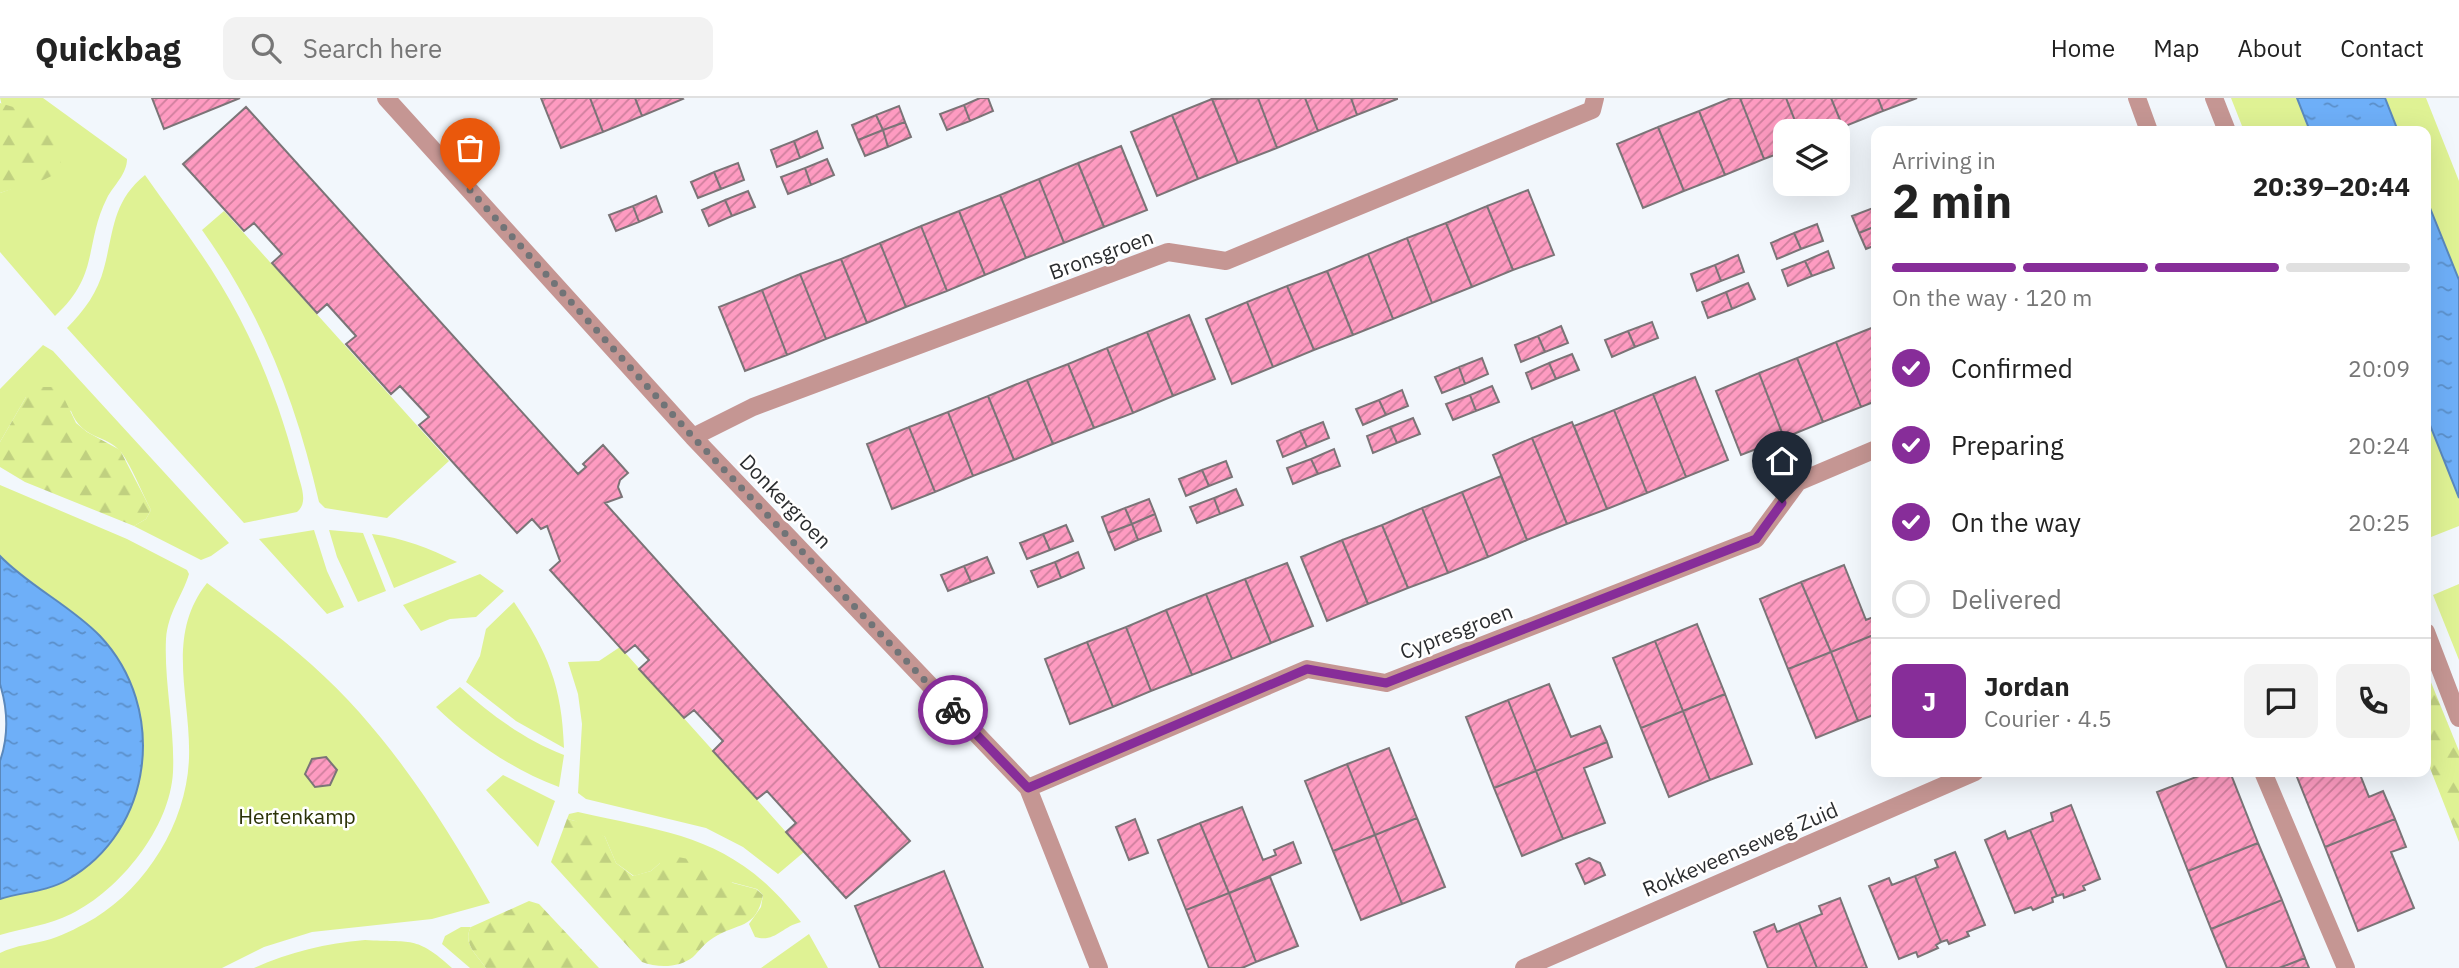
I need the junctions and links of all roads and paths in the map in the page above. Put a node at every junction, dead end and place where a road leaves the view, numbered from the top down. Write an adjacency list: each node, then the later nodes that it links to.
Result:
1 (386, 98): 7 (street, Donkergroen)
2 (1595, 98): 7 (street, Bronsgroen)
3 (2137, 98): 5 (street)
4 (2214, 98): 6 (street)
5 (2146, 126)
6 (2225, 126)
7 (693, 437): 13 (street, Donkergroen)
8 (1871, 451): 13 (street, Cypresgroen)
9 (2431, 645): 10 (street)
10 (2459, 718)
11 (1963, 777): 15 (street, Rokkeveenseweg Zuid)
12 (2265, 777): 16 (street)
13 (1028, 788): 14 (street, Donkergroen)
14 (1099, 968)
15 (1524, 968)
16 (2346, 968)

